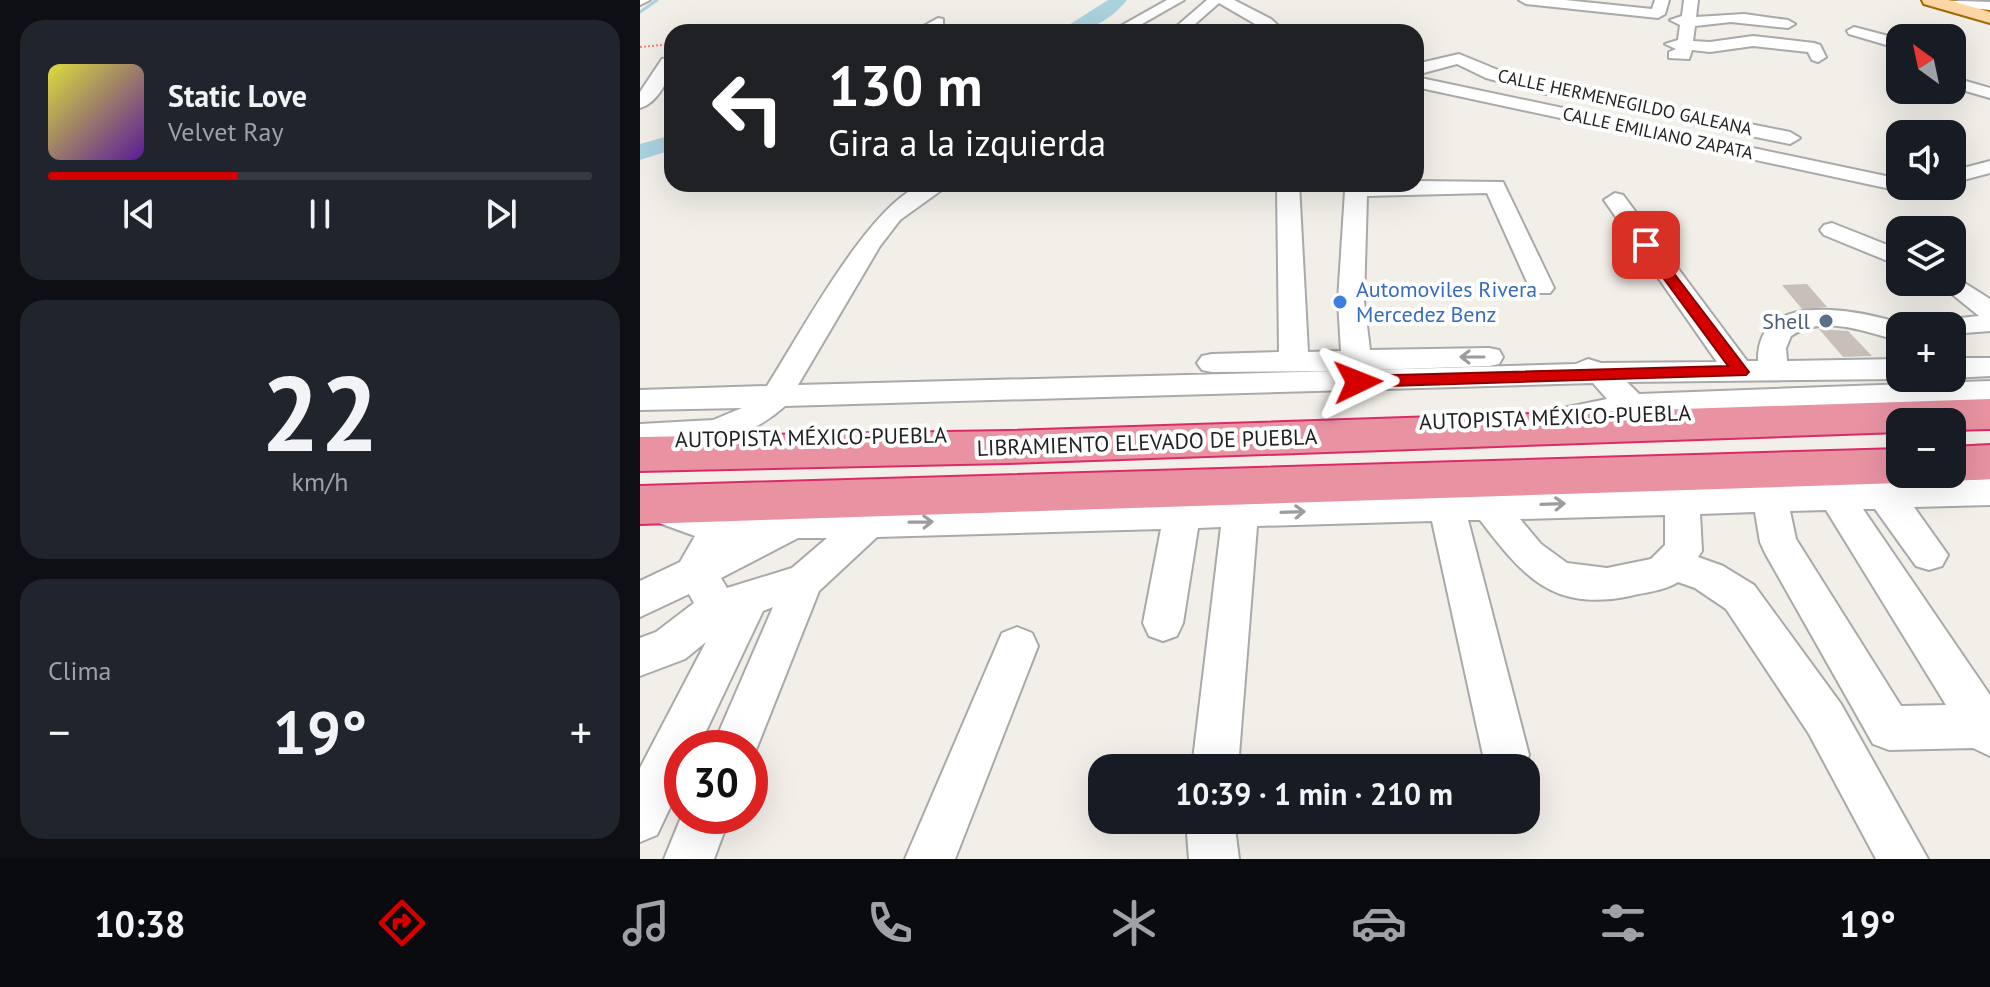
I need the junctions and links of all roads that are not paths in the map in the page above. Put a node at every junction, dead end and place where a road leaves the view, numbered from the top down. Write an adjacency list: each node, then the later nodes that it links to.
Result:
1 (1177, 0): 14 (street)
2 (1215, 0): 15 (street)
3 (1223, 0): 16 (street)
4 (1526, 0): 9 (street)
5 (1681, 0): 11 (street)
6 (1691, 0): 11 (street)
7 (1933, 1): 8 (street); 10 (main road)
8 (1990, 6)
9 (1659, 13)
10 (1990, 18)
11 (1690, 21): 17 (street); 19 (street)
12 (938, 22): 13 (street)
13 (934, 24)
14 (1132, 24)
15 (1186, 24)
16 (1259, 24)
17 (1795, 25)
18 (1900, 47): 18 (street)
19 (1818, 57)
20 (1424, 67): 24 (street, CALLE HERMENEGILDO GALEANA)
21 (660, 84): 26 (street); 28 (street)
22 (1424, 84): 32 (street, CALLE EMILIANO ZAPATA)
23 (1966, 86): 25 (street)
24 (1559, 91)
25 (1990, 93)
26 (640, 103)
27 (1682, 116): 29 (street, CALLE HERMENEGILDO GALEANA)
28 (640, 122)
29 (1790, 138)
30 (1990, 167): 31 (street)
31 (1966, 173)
32 (1886, 181)
33 (1424, 187): 40 (street)
34 (927, 192): 54 (street)
35 (1288, 192): 46 (street)
36 (1356, 192): 49 (street)
37 (1615, 200): 50 (street)
38 (1832, 230): 39 (street)
39 (1886, 253)
40 (1541, 288)
41 (1966, 294): 42 (street)
42 (1990, 311)
43 (1990, 323): 44 (street)
44 (1966, 325)
45 (1886, 328): 51 (street)
46 (1294, 360): 47 (street); 49 (street)
47 (1212, 363)
48 (1886, 369): 51 (street)
49 (1357, 370): 52 (street); 54 (street)
50 (1740, 372): 51 (street); 52 (street)
51 (1773, 372)
52 (1602, 375): 57 (street)
53 (1990, 391): 57 (street)
54 (776, 397): 55 (street); 62 (street)
55 (640, 400)
56 (1990, 402): 59 (highway, AUTOPISTA MÉXICO-PUEBLA)
57 (1631, 405): 59 (street)
58 (1990, 414): 64 (highway, LIBRAMIENTO ELEVADO DE PUEBLA)
59 (1569, 417): 62 (highway, AUTOPISTA MÉXICO-PUEBLA)
60 (1990, 437): 61 (highway)
61 (1966, 438)
62 (640, 439)
63 (1886, 441): 72 (highway, LIBRAMIENTO ELEVADO DE PUEBLA)
64 (640, 454)
65 (1990, 462): 66 (highway)
66 (1966, 463)
67 (1886, 480): 72 (highway)
68 (1886, 482): 73 (street)
69 (1896, 488): 83 (street)
70 (1957, 488): 71 (street)
71 (1990, 492)
72 (644, 495): 81 (street)
73 (1836, 497): 74 (street); 93 (street)
74 (1770, 498): 75 (street); 93 (street)
75 (1680, 500): 76 (street, one-way to 75); 84 (street)
76 (1489, 506): 77 (street); 84 (street)
77 (1447, 507): 78 (street, one-way to 77); 95 (street)
78 (1240, 513): 79 (street); 94 (street)
79 (1182, 515): 80 (street, one-way to 79); 89 (street)
80 (868, 523): 82 (street); 86 (street)
81 (720, 524): 82 (street); 85 (street)
82 (795, 524): 85 (street)
83 (1929, 555)
84 (1671, 564): 100 (street)
85 (695, 571): 87 (street); 88 (street)
86 (804, 581): 88 (street); 92 (street)
87 (640, 600)
88 (733, 604): 91 (street); 96 (street)
89 (1163, 623)
90 (1017, 646): 99 (street)
91 (640, 657)
92 (742, 730)
93 (1987, 730)
94 (1216, 754)
95 (1506, 754)
96 (640, 818)
97 (699, 834): 98 (street)
98 (689, 859)
99 (930, 859)
100 (1903, 859)

